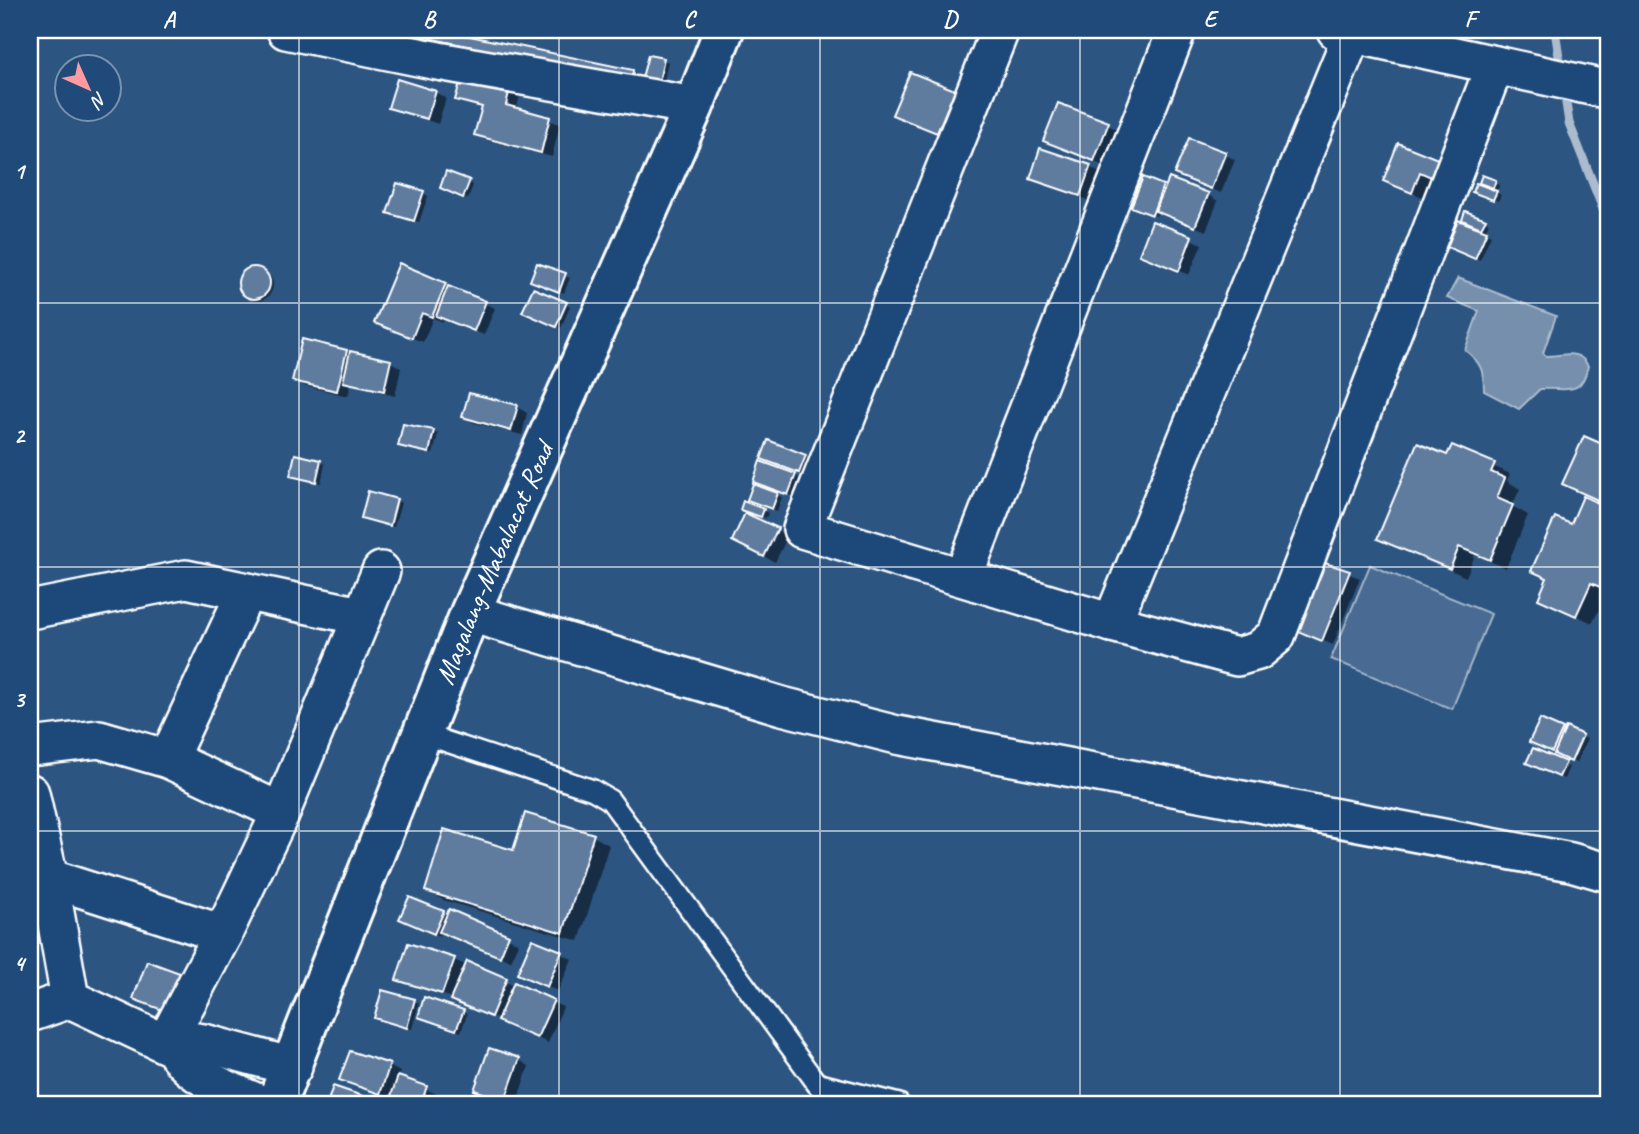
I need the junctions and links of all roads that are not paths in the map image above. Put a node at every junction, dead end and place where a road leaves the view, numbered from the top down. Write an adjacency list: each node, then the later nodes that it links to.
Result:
1 (286, 30): 8 (street)
2 (724, 30): 8 (main road, Magalang-Mabalacat Road)
3 (1000, 30): 10 (street)
4 (1177, 30): 10 (street)
5 (1347, 31): 6 (street); 15 (street)
6 (1509, 69): 7 (street); 15 (street)
7 (1601, 88)
8 (694, 106): 13 (main road, Magalang-Mabalacat Road)
9 (381, 572): 14 (street)
10 (963, 577): 15 (street)
11 (246, 592): 12 (street); 14 (street); 18 (street)
12 (30, 610)
13 (470, 613): 16 (main road, Magalang-Mabalacat Road); 21 (street)
14 (361, 616): 20 (street)
15 (1112, 623)
16 (423, 734): 28 (main road, Magalang-Mabalacat Road); 29 (lane)
17 (30, 747): 18 (street)
18 (168, 759): 20 (street)
19 (30, 793): 22 (street)
20 (281, 812): 23 (street)
21 (1609, 873)
22 (39, 880): 23 (street); 24 (street)
23 (223, 934): 26 (street)
24 (70, 999): 25 (street); 26 (street)
25 (30, 1013)
26 (169, 1046): 27 (street); 30 (street)
27 (246, 1054): 28 (street); 30 (street)
28 (293, 1068): 31 (main road, Magalang-Mabalacat Road)
29 (816, 1083): 32 (lane); 33 (lane)
30 (245, 1098)
31 (276, 1104)
32 (823, 1104)
33 (899, 1104)

